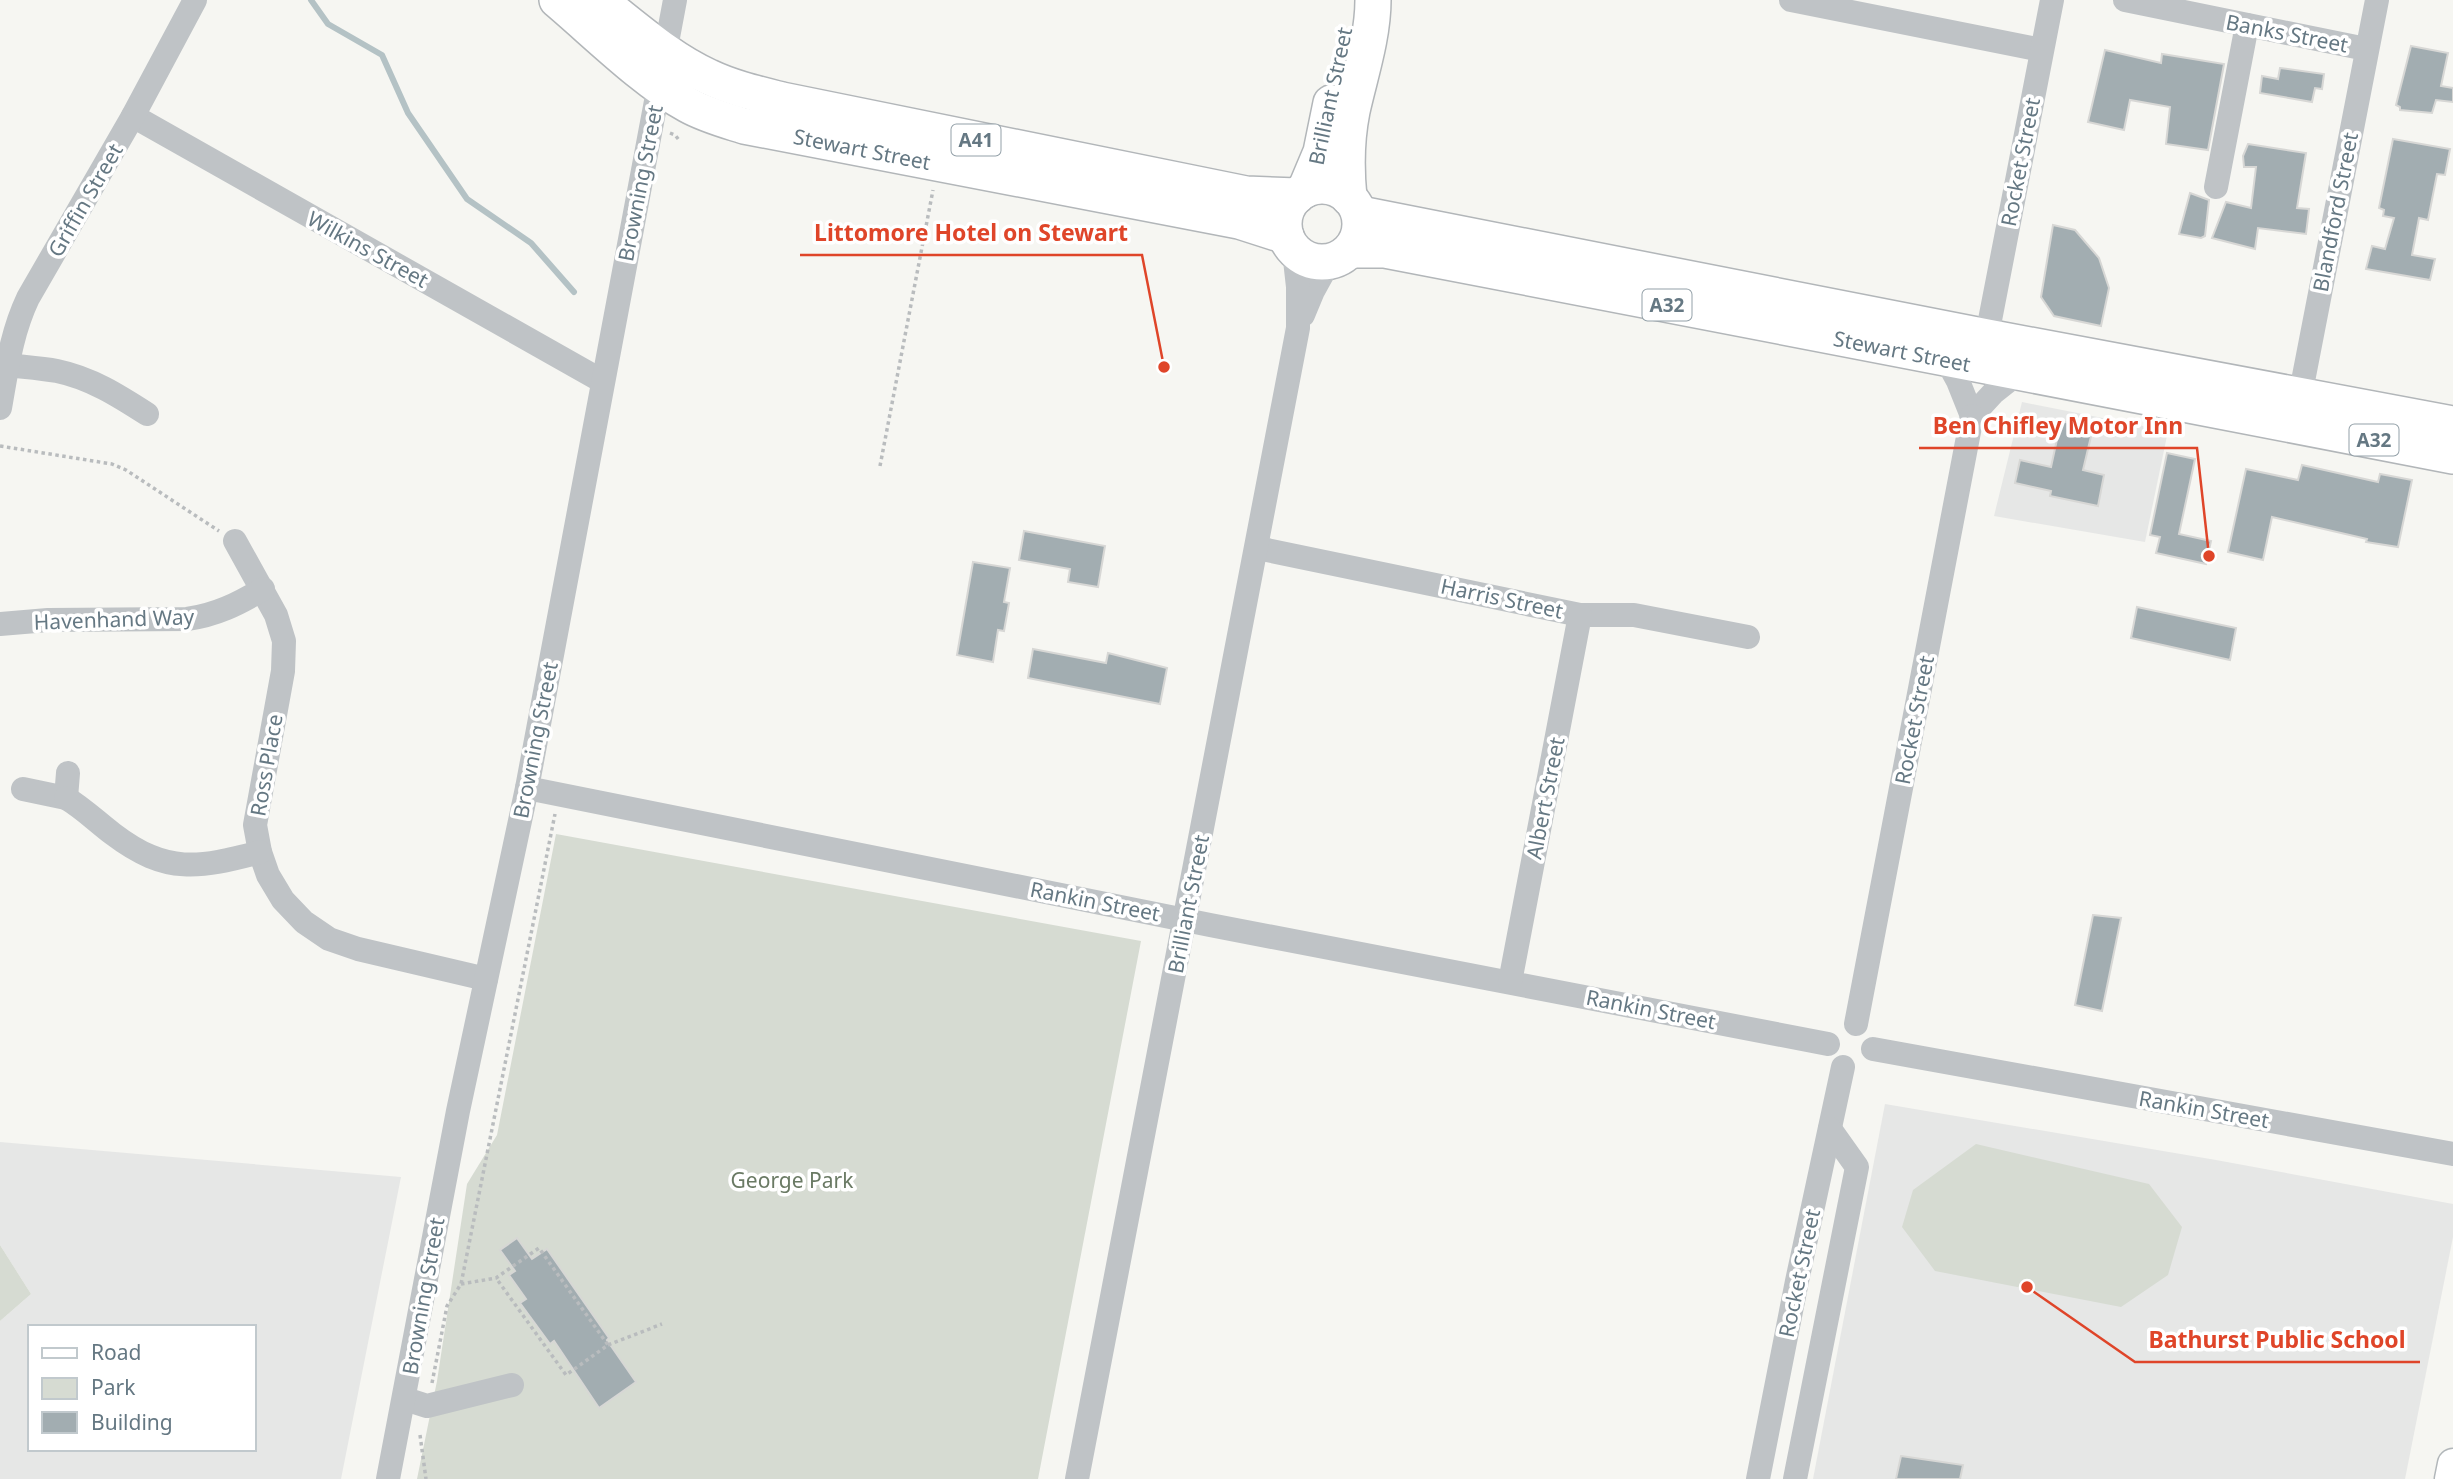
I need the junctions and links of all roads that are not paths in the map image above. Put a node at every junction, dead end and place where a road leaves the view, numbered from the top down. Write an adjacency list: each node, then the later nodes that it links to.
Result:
1 (195, 0): 16 (street, Griffin Street)
2 (557, 0): 15 (highway, Stewart Street / A41)
3 (598, 0): 14 (highway, Stewart Street / A41)
4 (675, 0): 14 (street, Browning Street)
5 (1352, 0): 18 (highway, Brilliant Street)
6 (1373, 0): 19 (highway, Brilliant Street)
7 (1791, 0): 13 (street)
8 (2052, 0): 13 (street, Rocket Street)
9 (2125, 0): 11 (street, Banks Street)
10 (2377, 0): 12 (street, Blandford Street)
11 (2247, 25): 12 (street, Banks Street); 17 (street)
12 (2366, 49): 29 (street, Blandford Street)
13 (2041, 50): 23 (street, Rocket Street)
14 (665, 51): 15 (street, Browning Street); 18 (highway, Stewart Street / A41)
15 (659, 86): 20 (highway, Stewart Street / A41); 27 (street, Browning Street)
16 (133, 116): 25 (street, Griffin Street); 27 (street, Wilkins Street)
17 (2216, 187)
18 (1301, 193): 19 (highway, A32); 20 (highway)
19 (1354, 206): 21 (highway); 23 (highway, Stewart Street / A32)
20 (1290, 243): 21 (highway, A32); 22 (street, Brilliant Street)
21 (1340, 256): 22 (street, Brilliant Street); 24 (highway, Stewart Street / A32)
22 (1298, 328): 35 (street, Brilliant Street)
23 (1984, 351): 24 (highway, Stewart Street / A32); 26 (highway, Stewart Street / A32); 29 (highway, Stewart Street / A32)
24 (1946, 359): 31 (street)
25 (7, 365): 28 (street, Griffin Street); 30 (street)
26 (2018, 373): 29 (highway, Stewart Street / A32); 31 (street)
27 (602, 381): 41 (street, Browning Street)
28 (0, 408)
29 (2297, 410): 32 (highway, Stewart Street / A32); 33 (highway, Stewart Street / A32)
30 (147, 414)
31 (1972, 416): 48 (street, Rocket Street)
32 (2453, 424)
33 (2453, 456)
34 (234, 541): 36 (street, Ross Place)
35 (1257, 548): 37 (street, Harris Street); 45 (street, Brilliant Street)
36 (264, 589): 38 (street, Havenhand Way); 44 (street, Ross Place)
37 (1580, 615): 39 (street, Harris Street); 47 (street, Albert Street)
38 (0, 624)
39 (1748, 638)
40 (68, 773): 43 (street)
41 (527, 788): 45 (street, Rankin Street); 46 (street, Browning Street)
42 (23, 789): 43 (street)
43 (66, 798): 44 (street)
44 (260, 852): 46 (street, Ross Place)
45 (1185, 919): 47 (street, Rankin Street); 60 (street, Brilliant Street)
46 (486, 979): 57 (street, Browning Street)
47 (1510, 982): 49 (street, Rankin Street)
48 (1856, 1024): 49 (street); 50 (street)
49 (1828, 1044): 51 (street)
50 (1873, 1049): 51 (street); 53 (street, Rankin Street)
51 (1843, 1067): 52 (street, Rocket Street)
52 (1830, 1129): 54 (street, Rocket Street); 55 (street)
53 (2453, 1154)
54 (1797, 1281): 55 (street); 61 (street, Rocket Street)
55 (1835, 1287): 62 (street)
56 (512, 1385): 57 (street)
57 (416, 1403): 59 (street, Browning Street)
58 (2453, 1464): 63 (main road)
59 (388, 1479)
60 (1077, 1479)
61 (1758, 1479)
62 (1795, 1479)
63 (2450, 1479)

